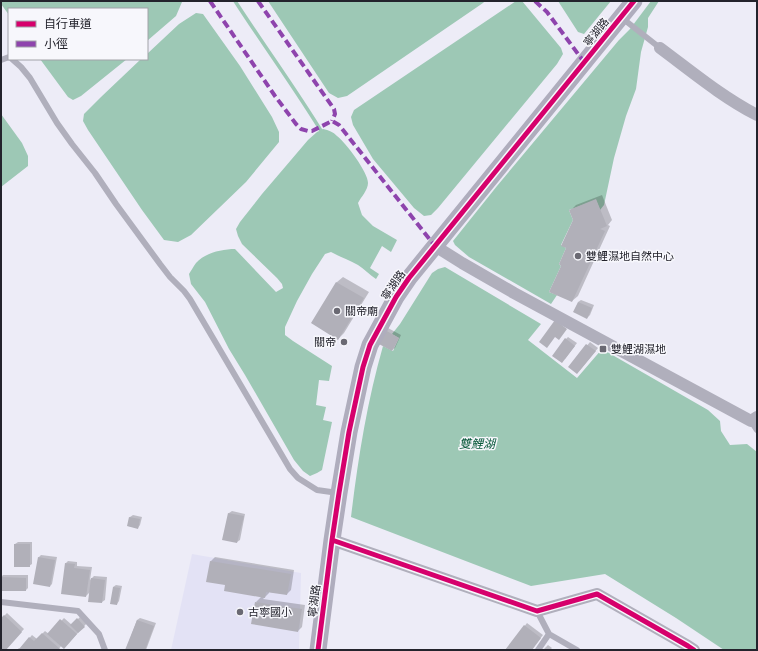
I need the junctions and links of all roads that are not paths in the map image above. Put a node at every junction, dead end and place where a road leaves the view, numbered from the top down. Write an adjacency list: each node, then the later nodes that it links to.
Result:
1 (634, 1): 2 (main road, 寧湖路)
2 (625, 21): 3 (lane); 6 (main road, 寧湖路)
3 (660, 48): 5 (street)
4 (13, 60): 8 (lane)
5 (757, 114)
6 (435, 246): 7 (street); 8 (main road, 寧湖路)
7 (755, 423)
8 (339, 493): 9 (main road, 寧湖路)
9 (332, 540): 11 (street); 15 (main road, 寧湖路)
10 (1, 602): 14 (lane)
11 (537, 611): 12 (lane); 13 (street)
12 (549, 634): 16 (lane); 17 (lane)
13 (690, 649)
14 (105, 650)
15 (318, 650)
16 (538, 650)
17 (577, 650)

